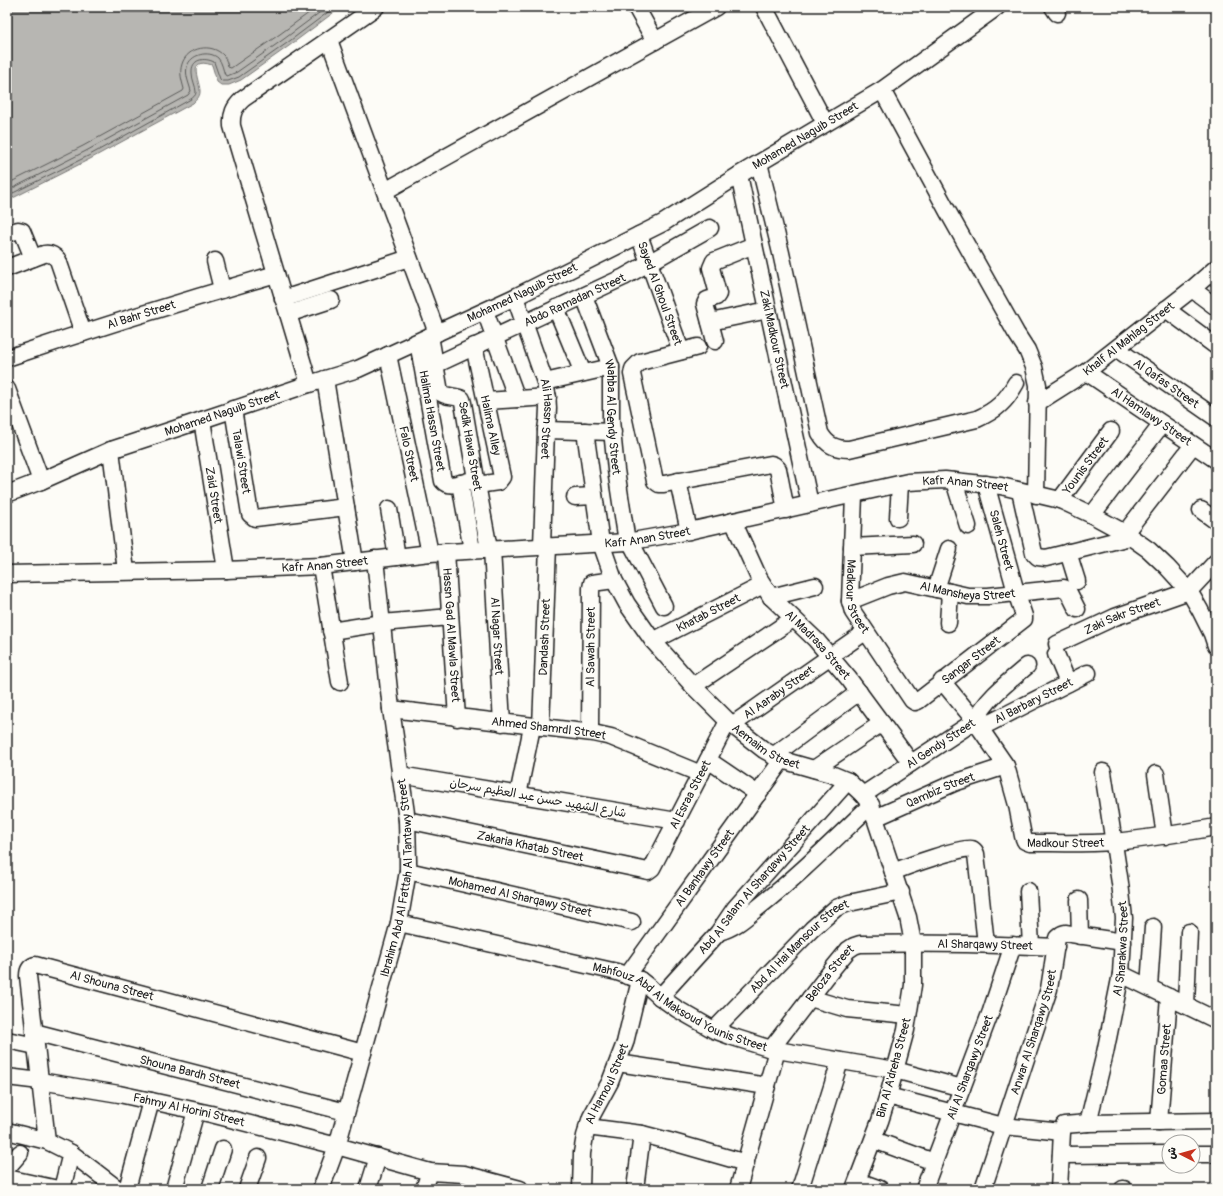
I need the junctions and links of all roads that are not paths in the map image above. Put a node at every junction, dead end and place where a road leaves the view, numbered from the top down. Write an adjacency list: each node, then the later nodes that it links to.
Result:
1 (376, 7): 6 (street)
2 (636, 7): 7 (street)
3 (716, 7): 7 (street)
4 (764, 7): 9 (street)
5 (997, 7): 8 (street, Mohamed Naguib Street)
6 (330, 40): 12 (street); 23 (street)
7 (655, 41): 12 (street)
8 (882, 90): 9 (street, Mohamed Naguib Street); 59 (street)
9 (825, 124): 10 (street, Mohamed Naguib Street)
10 (759, 163): 11 (street, Mohamed Naguib Street); 53 (street)
11 (738, 175): 15 (street, Mohamed Naguib Street); 16 (street, Zaki Madkour Street)
12 (385, 191): 18 (street)
13 (710, 228): 20 (street, Abdo Ramadan Street)
14 (7, 234): 17 (street)
15 (639, 235): 20 (street, Sayed Al Ghoul Street); 27 (street, Mohamed Naguib Street)
16 (754, 245): 33 (street, Zaki Madkour Street); 35 (street)
17 (33, 258): 21 (street); 37 (street)
18 (409, 258): 29 (street); 38 (street)
19 (215, 262): 24 (street)
20 (649, 262): 26 (street, Abdo Ramadan Street); 45 (street, Sayed Al Ghoul Street)
21 (7, 268)
22 (1216, 268): 25 (street, Khalf Al Mahlag Street)
23 (276, 274): 24 (street, Al Bahr Street); 29 (street)
24 (222, 289): 37 (street, Al Bahr Street)
25 (1192, 289): 30 (street); 32 (street, Khalf Al Mahlag Street)
26 (584, 296): 31 (street, Abdo Ramadan Street); 49 (street, Wahba Al Gendy Street)
27 (515, 297): 34 (street, Mohamed Naguib Street); 36 (street, Ali Hassn Street)
28 (331, 300): 29 (street)
29 (285, 306): 54 (street)
30 (1216, 307)
31 (556, 308): 36 (street, Abdo Ramadan Street); 51 (street)
32 (1166, 309): 42 (street); 44 (street, Khalf Al Mahlag Street)
33 (768, 310): 35 (street); 85 (street, Zaki Madkour Street)
34 (485, 311): 38 (street, Mohamed Naguib Street); 39 (street)
35 (710, 322): 40 (street)
36 (524, 323): 39 (street, Abdo Ramadan Street); 56 (street, Ali Hassn Street)
37 (83, 333): 47 (street, Al Bahr Street)
38 (428, 337): 46 (street, Mohamed Naguib Street); 48 (street, Sedik Hawa Street); 75 (street, Halima Hassn Street)
39 (494, 337): 41 (street, Abdo Ramadan Street); 57 (street)
40 (715, 341)
41 (474, 346): 48 (street, Abdo Ramadan Street); 58 (street, Halima Alley)
42 (1216, 346)
43 (698, 347): 45 (street)
44 (1116, 349): 50 (street, Khalf Al Mahlag Street); 61 (street, Al Qafas Street)
45 (682, 351): 72 (street)
46 (388, 355): 52 (street, Mohamed Naguib Street); 107 (street, Falo Street)
47 (7, 358)
48 (435, 365): 74 (street, Sedik Hawa Street)
49 (611, 367): 51 (street); 67 (street, Wahba Al Gendy Street)
50 (1086, 372): 59 (street, Khalf Al Mahlag Street); 63 (street, Al Hamlawy Street)
51 (583, 373): 56 (street)
52 (326, 379): 54 (street, Mohamed Naguib Street); 86 (street)
53 (1016, 383)
54 (309, 384): 60 (street, Mohamed Naguib Street)
55 (7, 389): 71 (street)
56 (547, 390): 57 (street); 64 (street, Ali Hassn Street)
57 (517, 399): 58 (street)
58 (486, 401): 74 (street, Halima Alley)
59 (1037, 403): 81 (street)
60 (233, 409): 62 (street, Mohamed Naguib Street); 86 (street, Talawi Street)
61 (1216, 418)
62 (202, 420): 69 (street, Mohamed Naguib Street); 113 (street, Zaid Street)
63 (1162, 424): 68 (street, Al Hamlawy Street); 90 (street)
64 (546, 430): 65 (street); 100 (street, Ali Hassn Street)
65 (585, 431): 67 (street); 82 (street, Aemaim Street)
66 (1111, 431): 84 (street, Younis Street)
67 (612, 432): 97 (street, Wahba Al Gendy Street)
68 (1193, 445): 70 (street, Al Hamlawy Street); 96 (street)
69 (111, 450): 71 (street, Mohamed Naguib Street); 114 (street)
70 (1216, 460)
71 (41, 481): 79 (street, Mohamed Naguib Street)
72 (678, 481): 88 (street); 95 (street)
73 (954, 481): 76 (street, Kafr Anan Street); 77 (street, Kafr Anan Street); 94 (street)
74 (476, 482): 75 (street, Halima Hassn Street); 102 (street, Sedik Hawa Street)
75 (460, 483): 104 (street, Halima Hassn Street)
76 (900, 484): 80 (street, Kafr Anan Street); 91 (street)
77 (986, 484): 78 (street, Kafr Anan Street); 122 (street, Saleh Street)
78 (1020, 491): 81 (street, Kafr Anan Street); 106 (street)
79 (7, 494)
80 (854, 495): 85 (street, Kafr Anan Street); 101 (street, Madkour Street)
81 (1036, 495): 84 (street, Kafr Anan Street)
82 (594, 496): 83 (street); 98 (street, Aemaim Street)
83 (575, 497)
84 (1060, 500): 90 (street, Kafr Anan Street)
85 (810, 504): 88 (street, Kafr Anan Street)
86 (346, 507): 110 (street)
87 (389, 509): 108 (street)
88 (786, 510): 93 (street, Kafr Anan Street)
89 (1201, 510): 92 (street)
90 (1092, 515): 96 (street, Kafr Anan Street)
91 (898, 518)
92 (1216, 521)
93 (733, 522): 95 (street, Kafr Anan Street); 119 (street, Al Madrasa Street)
94 (968, 526)
95 (689, 531): 97 (street, Kafr Anan Street)
96 (1127, 535): 106 (street); 121 (street, Kafr Anan Street)
97 (628, 542): 98 (street, Kafr Anan Street); 124 (street, Wahba Al Gendy Street)
98 (601, 543): 100 (street, Kafr Anan Street); 116 (street, Aemaim Street)
99 (913, 544): 101 (street)
100 (545, 546): 102 (street, Kafr Anan Street); 150 (street, Dandash Street)
101 (852, 547): 123 (street, Madkour Street)
102 (490, 549): 104 (street, Kafr Anan Street); 146 (street, Al Nagar Street)
103 (949, 549): 120 (street)
104 (472, 550): 105 (street, Kafr Anan Street)
105 (446, 552): 107 (street, Kafr Anan Street); 126 (street, Hassn Gad Al Mawla Street)
106 (1068, 552): 117 (street)
107 (430, 553): 108 (street, Kafr Anan Street)
108 (397, 557): 109 (street, Kafr Anan Street)
109 (375, 559): 110 (street, Kafr Anan Street); 129 (street, Ibrahim Abd Al Fattah Al Tantawy Street)
110 (354, 562): 112 (street, Kafr Anan Street)
111 (1216, 562): 121 (street)
112 (321, 566): 113 (street, Kafr Anan Street); 131 (street)
113 (226, 570): 114 (street, Kafr Anan Street)
114 (126, 571): 115 (street, Kafr Anan Street)
115 (7, 574)
116 (614, 580): 133 (street, Aemaim Street); 151 (street, Al Sawah Street)
117 (1077, 581)
118 (815, 586): 119 (street, Khatab Street)
119 (767, 591): 127 (street, Al Madrasa Street); 133 (street, Khatab Street)
120 (943, 591): 122 (street, Al Mansheya Street); 123 (street, Al Mansheya Street); 130 (street)
121 (1188, 591): 134 (street, Kafr Anan Street); 140 (street, Zaki Sakr Street)
122 (1016, 592): 125 (street, Al Mansheya Street); 128 (street, Saleh Street)
123 (850, 600): 132 (street, Madkour Street)
124 (664, 606)
125 (1076, 609)
126 (450, 616): 129 (street); 145 (street, Hassn Gad Al Mawla Street)
127 (793, 619): 135 (street, Al Madrasa Street); 141 (street)
128 (1024, 619): 138 (street, Sangar Street)
129 (382, 623): 131 (street); 144 (street, Ibrahim Abd Al Fattah Al Tantawy Street)
130 (948, 623)
131 (331, 631): 139 (street)
132 (865, 632): 135 (street, Al Aaraby Street); 143 (street, Madkour Street)
133 (653, 641): 141 (street, Aemaim Street)
134 (1215, 643)
135 (830, 657): 142 (street, Al Madrasa Street); 147 (street, Al Aaraby Street)
136 (1027, 666): 149 (street, Al Gendy Street)
137 (1088, 673): 140 (street, Al Barbary Street)
138 (942, 681): 143 (street, Sangar Street); 149 (street, Madkour Street)
139 (340, 682)
140 (1068, 683): 149 (street, Al Barbary Street)
141 (693, 686): 147 (street, Aemaim Street)
142 (859, 692): 148 (street, Al Madrasa Street); 152 (street, Al Banhawy Street)
143 (918, 701)
144 (391, 709): 145 (street, Ahmed Shamrdl Street); 159 (street, Ibrahim Abd Al Fattah Al Tantawy Street)
145 (457, 718): 146 (street, Ahmed Shamrdl Street)
146 (502, 723): 150 (street, Ahmed Shamrdl Street)
147 (730, 723): 152 (street, Aemaim Street); 155 (street, Al Esraa Street)
148 (882, 723): 153 (street, Al Madrasa Street); 156 (street)
149 (977, 725): 153 (street, Al Gendy Street); 154 (street, Madkour Street)
150 (537, 727): 151 (street, Ahmed Shamrdl Street); 162 (street, Dandash Street)
151 (590, 732): 155 (street, Ahmed Shamrdl Street)
152 (777, 758): 156 (street, Aemaim Street); 161 (street, Al Banhawy Street)
153 (911, 763): 163 (street, Al Gendy Street)
154 (1006, 766): 163 (street, Qambiz Street); 168 (street, Madkour Street)
155 (705, 767): 161 (street, Ahmed Shamrdl Street); 165 (street, Al Esraa Street)
156 (814, 769): 160 (street, Aemaim Street)
157 (1103, 772): 168 (street, Al Sharakwa Street)
158 (1156, 774): 167 (street)
159 (400, 775): 162 (street, شارع الشهيد حسن عبد العظيم سرحان); 164 (street, Ibrahim Abd Al Fattah Al Tantawy Street)
160 (848, 781): 163 (street, Aemaim Street); 179 (street, Abd Al Salam Al Sharqawy Street)
161 (758, 794): 188 (street, Al Banhawy Street)
162 (518, 795): 165 (street, شارع الشهيد حسن عبد العظيم سرحان)
163 (870, 806): 171 (street, Aemaim Street); 179 (street)
164 (407, 820): 169 (street, Zakaria Khatab Street); 170 (street, Ibrahim Abd Al Fattah Al Tantawy Street)
165 (677, 821): 169 (street, Al Esraa Street)
166 (1216, 827): 167 (street, Madkour Street)
167 (1165, 836): 168 (street, Madkour Street)
168 (1114, 842): 181 (street, Al Sharakwa Street)
169 (652, 868)
170 (408, 871): 175 (street, Mohamed Al Sharqawy Street); 176 (street, Ibrahim Abd Al Fattah Al Tantawy Street)
171 (893, 872): 173 (street, Aemaim Street); 183 (street)
172 (1028, 891): 185 (street)
173 (901, 892): 182 (street, Aemaim Street); 196 (street, Abd Al Hai Mansour Street)
174 (1078, 900): 180 (street)
175 (632, 922)
176 (399, 923): 188 (street, Mahfouz Abd Al Maksoud Younis Street); 200 (street, Ibrahim Abd Al Fattah Al Tantawy Street)
177 (1153, 927): 189 (street)
178 (1189, 932): 193 (street)
179 (718, 933): 190 (street, Abd Al Salam Al Sharqawy Street)
180 (1080, 936): 181 (street, Anwar Al Sharqawy Street); 186 (street, Anwar Al Sharqawy Street)
181 (1123, 942): 187 (street, Al Sharakwa Street)
182 (913, 943): 183 (street, Al Sharqawy Street); 192 (street, Beloza Street); 194 (street, Bin Al A'dreha Street)
183 (986, 944): 184 (street, Al Sharqawy Street)
184 (1013, 945): 185 (street, Al Sharqawy Street); 207 (street, Ali Al Sharqawy Street)
185 (1031, 946): 186 (street, Al Sharqawy Street)
186 (1056, 947): 216 (street, Anwar Al Sharqawy Street)
187 (1121, 974): 189 (street); 215 (street, Al Sharakwa Street)
188 (634, 978): 190 (street, Mahfouz Abd Al Maksoud Younis Street); 202 (street, Al Hamoul Street)
189 (1149, 987): 191 (street)
190 (660, 997): 196 (street, Mahfouz Abd Al Maksoud Younis Street)
191 (1169, 997): 193 (street); 214 (street, Gomaa Street)
192 (810, 998): 194 (street); 199 (street, Beloza Street)
193 (1186, 1005): 195 (street)
194 (908, 1015): 203 (street, Bin Al A'dreha Street)
195 (1216, 1020)
196 (714, 1030): 199 (street, Mahfouz Abd Al Maksoud Younis Street)
197 (35, 1039): 198 (street, Shouna Bardh Street); 200 (street, Al Shouna Street); 205 (street, Al Shouna Street); 211 (street, Shouna Bardh Street)
198 (7, 1040)
199 (774, 1049): 201 (street, Mahfouz Abd Al Maksoud Younis Street); 206 (street)
200 (363, 1053): 211 (street, Ibrahim Abd Al Fattah Al Tantawy Street)
201 (840, 1061): 203 (street, Mahfouz Abd Al Maksoud Younis Street); 253 (street)
202 (618, 1063): 206 (street); 217 (street, Al Hamoul Street)
203 (895, 1070): 207 (street, Mahfouz Abd Al Maksoud Younis Street); 208 (street, Bin Al A'dreha Street)
204 (7, 1077): 205 (street, Fahmy Al Horini Street)
205 (40, 1081): 209 (street, Fahmy Al Horini Street); 222 (street, Al Shouna Street)
206 (767, 1086): 234 (street)
207 (962, 1088): 212 (street, Ali Al Sharqawy Street)
208 (888, 1096): 212 (street); 221 (street, Bin Al A'dreha Street)
209 (151, 1101): 210 (street, Fahmy Al Horini Street); 242 (street)
210 (196, 1111): 223 (street, Fahmy Al Horini Street); 243 (street)
211 (346, 1112): 223 (street, Ibrahim Abd Al Fattah Al Tantawy Street)
212 (953, 1113): 216 (street); 233 (street, Ali Al Sharqawy Street)
213 (1216, 1121): 214 (street)
214 (1159, 1122): 215 (street)
215 (1088, 1123): 218 (street)
216 (1003, 1126): 218 (street); 256 (street, Anwar Al Sharqawy Street)
217 (588, 1127): 220 (street); 250 (street, Al Hamoul Street)
218 (1063, 1128): 230 (street)
219 (7, 1131): 222 (street)
220 (642, 1134): 234 (street); 251 (street)
221 (874, 1140): 233 (street); 238 (street, Bin Al A'dreha Street)
222 (47, 1141): 225 (street)
223 (337, 1146): 231 (street); 246 (street, Ibrahim Abd Al Fattah Al Tantawy Street)
224 (223, 1149): 244 (street)
225 (70, 1152): 240 (street); 241 (street)
226 (20, 1153): 235 (street)
227 (1161, 1154): 230 (street)
228 (1201, 1154): 229 (street)
229 (1216, 1154)
230 (1061, 1155): 257 (street)
231 (378, 1157): 236 (street); 247 (street)
232 (258, 1158): 245 (street)
233 (934, 1162): 255 (street, Ali Al Sharqawy Street)
234 (746, 1163): 252 (street)
235 (7, 1168)
236 (430, 1172): 248 (street); 249 (street)
237 (7, 1178): 239 (street)
238 (856, 1185): 254 (street)
239 (58, 1189)
240 (62, 1189)
241 (118, 1189)
242 (127, 1189)
243 (174, 1189)
244 (210, 1189)
245 (247, 1189)
246 (321, 1189)
247 (368, 1189)
248 (424, 1189)
249 (520, 1189)
250 (581, 1189)
251 (635, 1189)
252 (738, 1189)
253 (800, 1189)
254 (880, 1189)
255 (924, 1189)
256 (983, 1189)
257 (1059, 1189)

